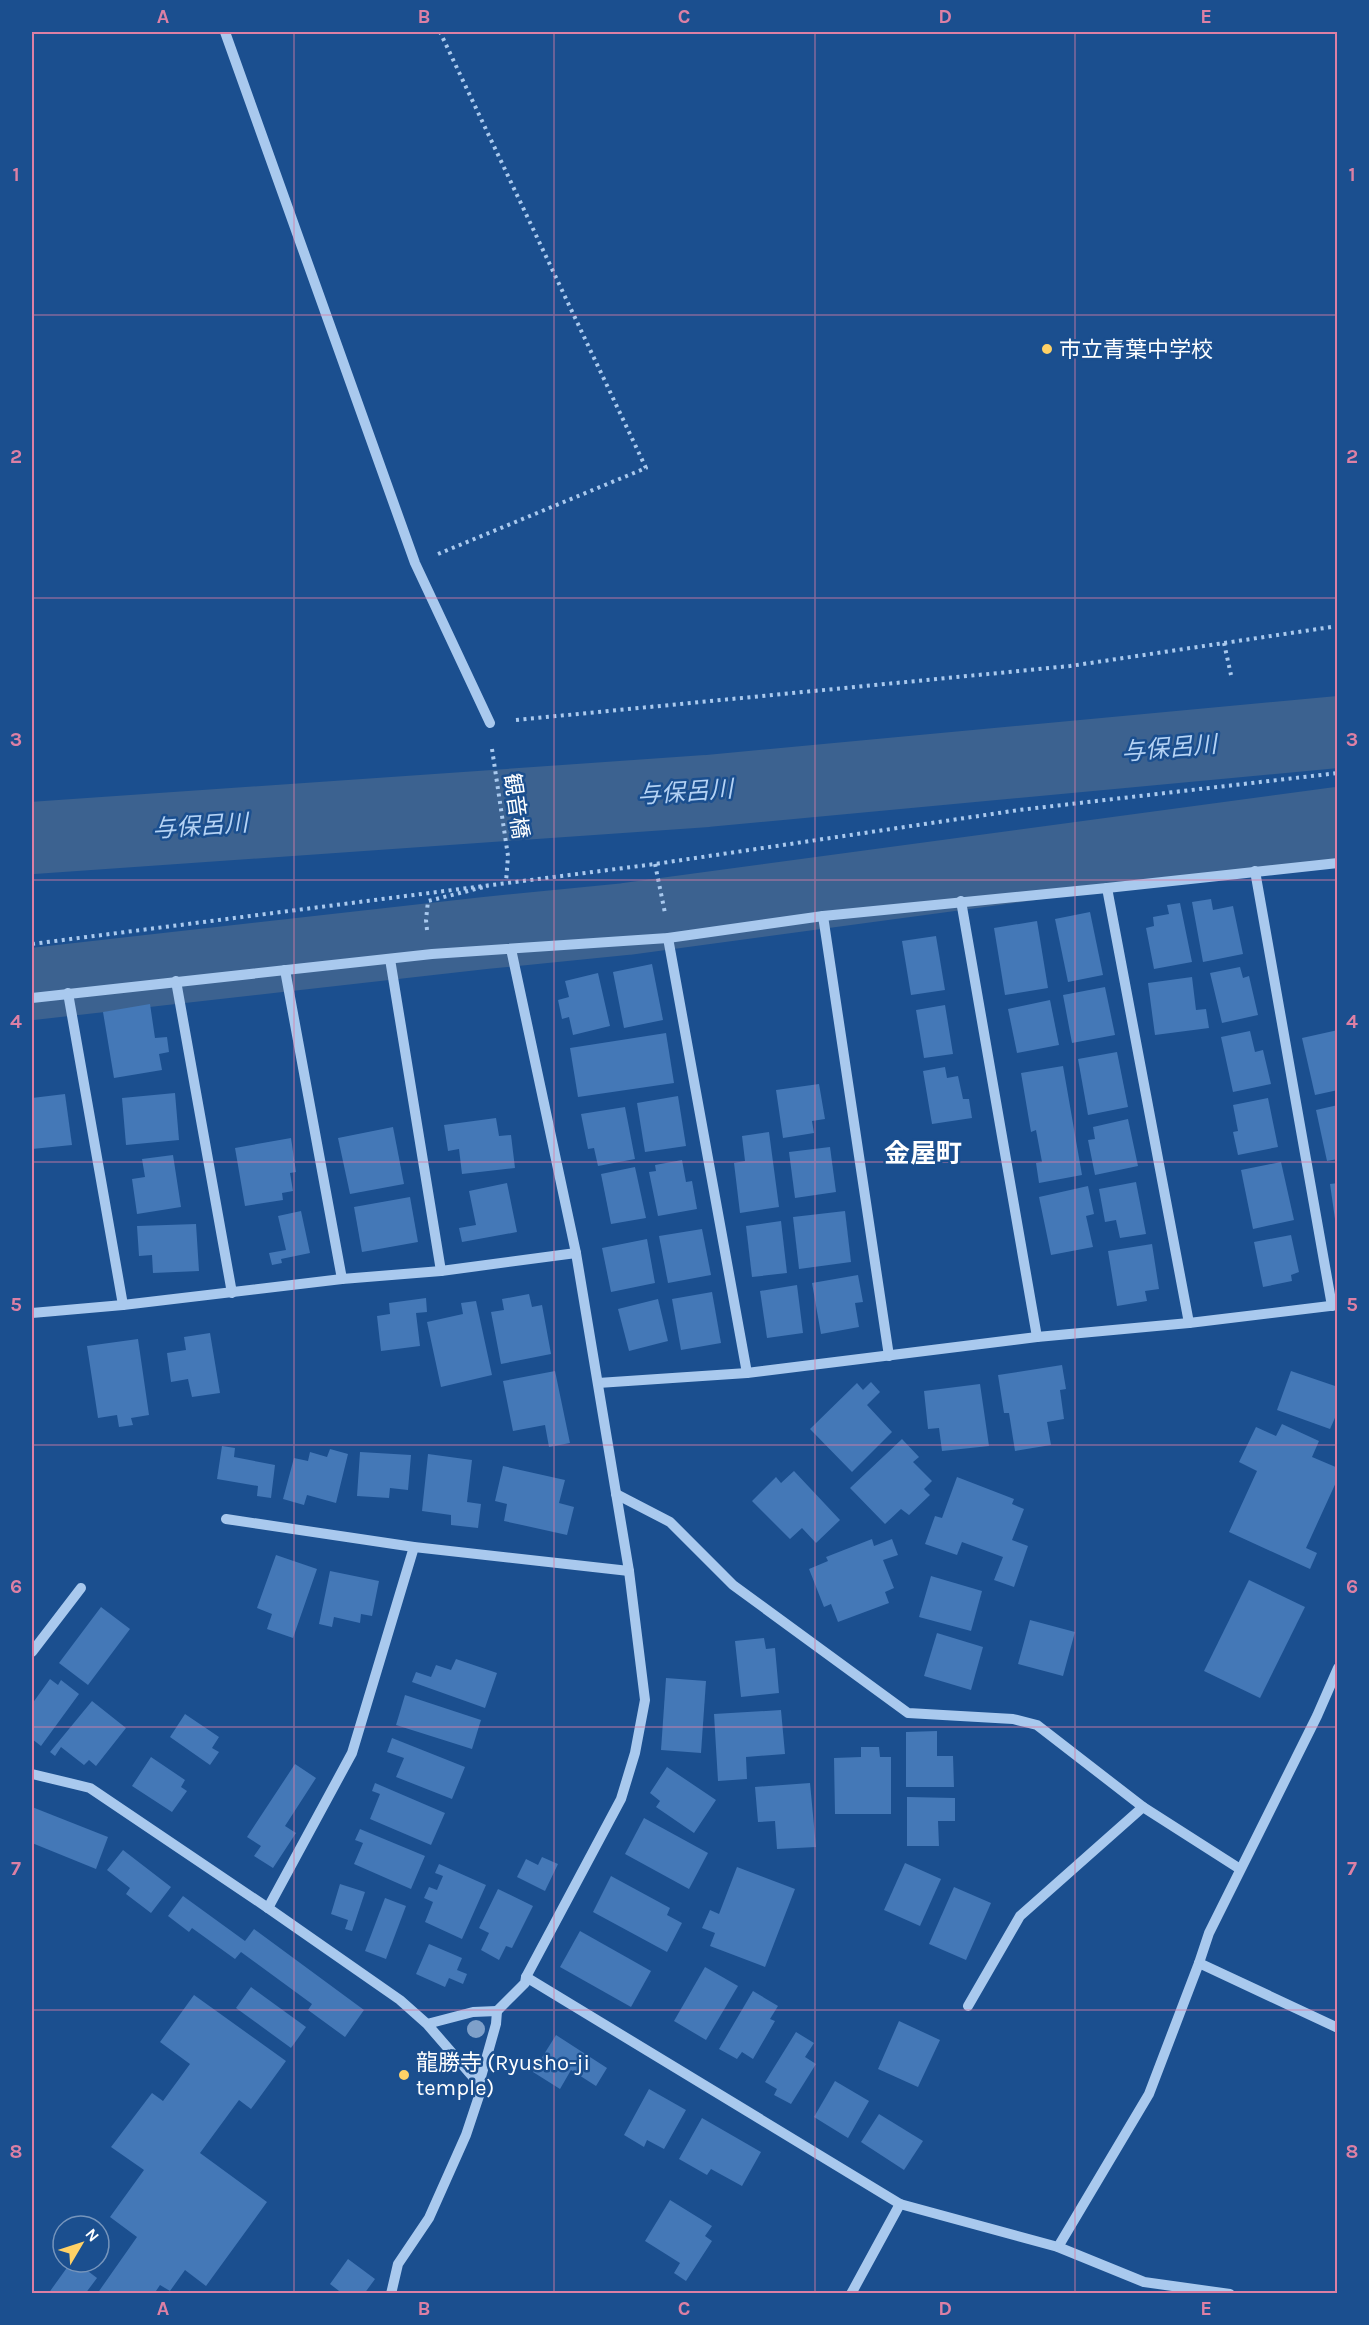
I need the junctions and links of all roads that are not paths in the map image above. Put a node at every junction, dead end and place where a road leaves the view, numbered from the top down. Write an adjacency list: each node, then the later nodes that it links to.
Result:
1 (225, 32): 2 (street)
2 (490, 723)
3 (1338, 863): 4 (street)
4 (1255, 871): 5 (street); 20 (street)
5 (1107, 888): 6 (street); 22 (street)
6 (961, 901): 7 (street); 23 (street)
7 (823, 916): 8 (street); 24 (street)
8 (668, 938): 9 (street); 25 (street)
9 (511, 949): 10 (street); 15 (street)
10 (390, 959): 11 (street); 16 (street)
11 (285, 970): 12 (street); 17 (street)
12 (176, 981): 13 (street); 18 (street)
13 (68, 993): 14 (street); 19 (street)
14 (32, 998)
15 (576, 1253): 16 (street); 26 (street)
16 (441, 1271): 17 (street)
17 (342, 1279): 18 (street)
18 (232, 1293): 19 (street)
19 (123, 1305): 21 (street)
20 (1335, 1305): 22 (street)
21 (32, 1313)
22 (1189, 1323): 23 (street)
23 (1037, 1337): 24 (street)
24 (889, 1356): 25 (street)
25 (747, 1373): 26 (street)
26 (598, 1383): 27 (street)
27 (616, 1494): 30 (street); 35 (street)
28 (226, 1519): 29 (street)
29 (414, 1547): 30 (street); 37 (street)
30 (629, 1570): 39 (street)
31 (81, 1588): 32 (street)
32 (32, 1652)
33 (1338, 1668): 36 (street)
34 (32, 1774): 37 (street)
35 (1143, 1807): 36 (street); 40 (street)
36 (1240, 1869): 38 (street)
37 (268, 1908): 42 (street)
38 (1200, 1963): 43 (street); 46 (street)
39 (526, 1977): 41 (street); 45 (street)
40 (968, 2006)
41 (497, 2011): 42 (street); 44 (street)
42 (427, 2024): 44 (street)
43 (1338, 2028)
44 (479, 2084): 47 (street)
45 (900, 2204): 46 (street); 48 (street)
46 (1058, 2247): 49 (street)
47 (391, 2294)
48 (851, 2294)
49 (1230, 2294)

